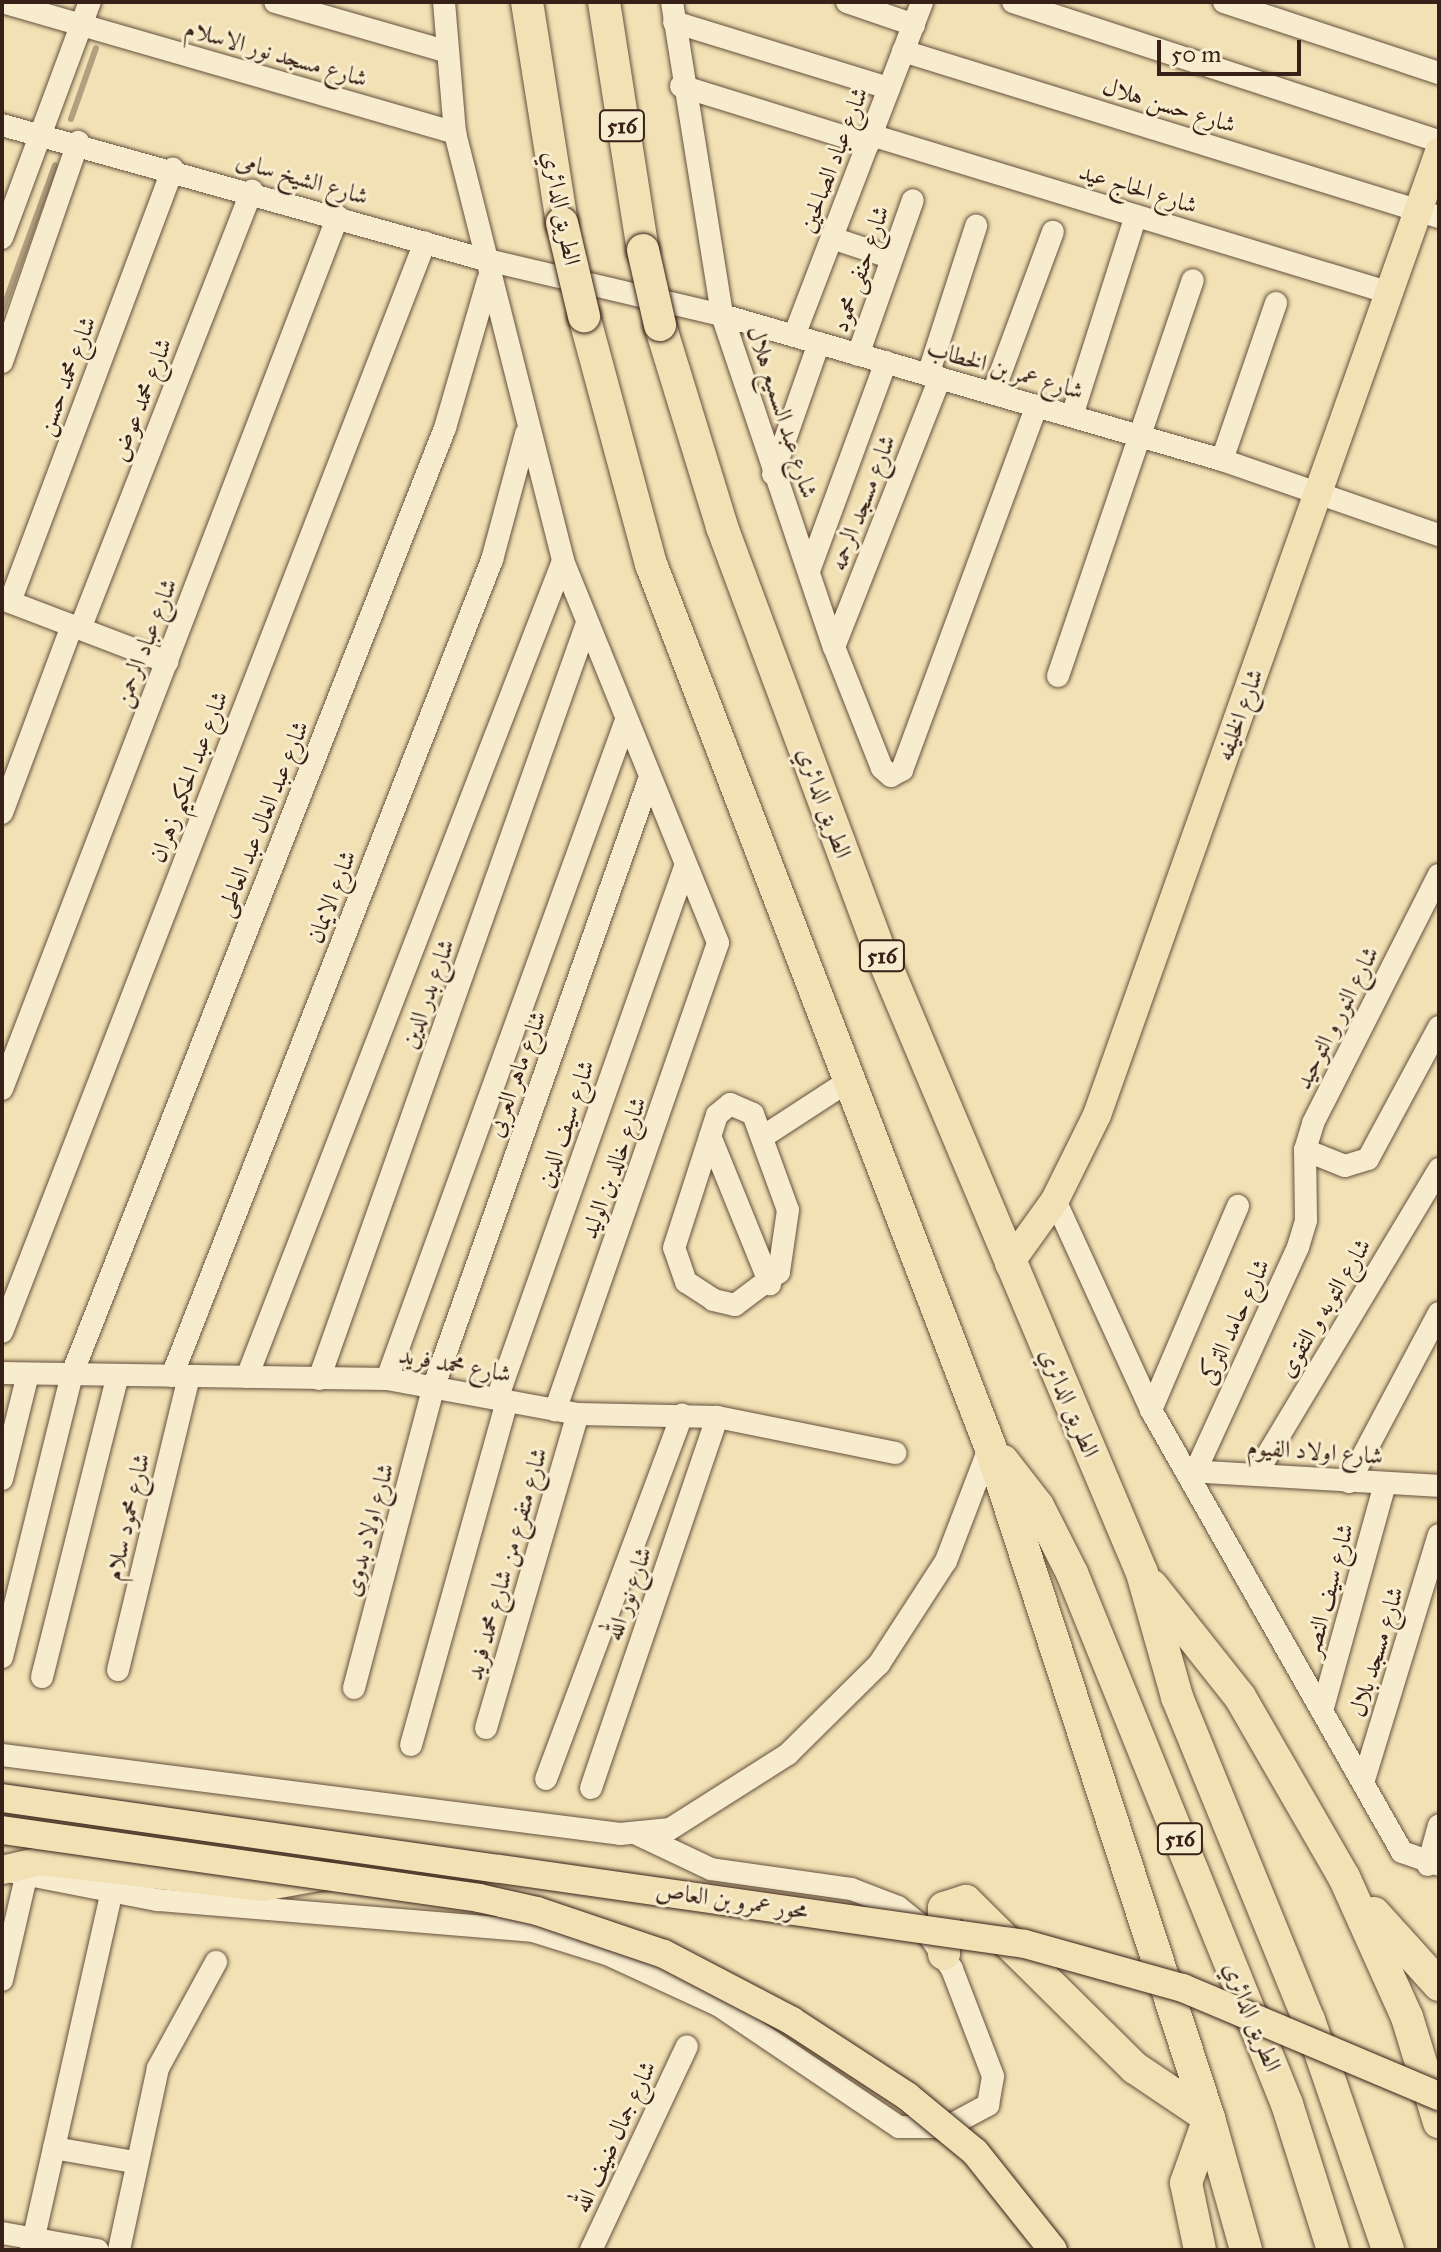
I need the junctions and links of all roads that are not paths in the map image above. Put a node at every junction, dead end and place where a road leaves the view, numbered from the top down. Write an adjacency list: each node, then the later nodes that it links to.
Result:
1 (2, 2): 12 (street, شارع مسجد نور الاسلام)
2 (90, 2): 12 (street)
3 (275, 2): 15 (street)
4 (444, 2): 15 (street)
5 (527, 2): 73 (highway, الطريق الدائري / 516, bridge)
6 (604, 2): 82 (highway, الطريق الدائري / 516, bridge)
7 (847, 2): 13 (street)
8 (922, 2): 13 (street, شارع عباد الصالحين)
9 (1013, 2): 23 (street)
10 (1224, 2): 16 (street)
11 (673, 12): 17 (street, شارع عبد السميع هلال); 18 (street)
12 (82, 24): 20 (street); 21 (street, شارع مسجد نور الاسلام)
13 (914, 25): 14 (street, شارع عباد الصالحين)
14 (903, 51): 18 (street, شارع عباد الصالحين); 29 (street, شارع حسن هلال)
15 (448, 52): 21 (street)
16 (1439, 73)
17 (681, 86): 22 (street, شارع الحاج عيد); 43 (street, شارع عبد السميع هلال)
18 (889, 88): 22 (street, شارع عباد الصالحين)
19 (2, 125): 20 (street, شارع الشيخ سامى)
20 (39, 132): 24 (street, شارع الشيخ سامى); 34 (street)
21 (455, 133): 38 (street)
22 (870, 140): 31 (street, شارع الحاج عيد); 35 (street, شارع عباد الصالحين)
23 (1439, 141)
24 (78, 142): 26 (street, شارع الشيخ سامى); 47 (street)
25 (1439, 152): 29 (main road, شارع الخليفه)
26 (173, 169): 27 (street, شارع الشيخ سامى); 61 (street, شارع محمد حسن)
27 (252, 191): 30 (street, شارع الشيخ سامى); 63 (street, شارع محمد عوض)
28 (913, 200): 37 (street, شارع حنفى محمود)
29 (1429, 213): 41 (main road, شارع الخليفه)
30 (338, 216): 36 (street, شارع الشيخ سامى); 65 (street, شارع عباد الرحمن)
31 (1136, 216): 41 (street, شارع الحاج عيد); 52 (street)
32 (976, 226): 49 (street, شارع مسجد الرحمه)
33 (1053, 232): 50 (street)
34 (2, 238)
35 (832, 238): 37 (street); 44 (street, شارع عباد الصالحين)
36 (425, 242): 38 (street, شارع الشيخ سامى); 85 (street, شارع عبد الحكيم زهران)
37 (892, 258): 46 (street, شارع حنفى محمود)
38 (486, 269): 39 (street, شارع الشيخ سامى); 53 (street); 88 (street, شارع عبد العال عبد العاطى)
39 (551, 274): 43 (street, شارع عمر بن الخطاب)
40 (1193, 280): 54 (street)
41 (1390, 293): 57 (main road, شارع الخليفه)
42 (1276, 303): 55 (street)
43 (722, 315): 44 (street, شارع عمر بن الخطاب); 56 (street, شارع عبد السميع هلال)
44 (794, 336): 45 (street, شارع عمر بن الخطاب)
45 (819, 343): 46 (street, شارع عمر بن الخطاب); 56 (street)
46 (858, 355): 48 (street, شارع عمر بن الخطاب)
47 (2, 362)
48 (886, 362): 49 (street, شارع عمر بن الخطاب); 60 (street)
49 (934, 376): 50 (street, شارع عمر بن الخطاب); 64 (street, شارع مسجد الرحمه)
50 (993, 393): 51 (street, شارع عمر بن الخطاب)
51 (1037, 406): 52 (street, شارع عمر بن الخطاب); 64 (street, شارع عبد السميع هلال)
52 (1072, 416): 54 (street, شارع عمر بن الخطاب)
53 (526, 433): 59 (street); 90 (street, شارع الايمان)
54 (1140, 436): 55 (street, شارع عمر بن الخطاب); 66 (street)
55 (1222, 460): 57 (street, شارع عمر بن الخطاب)
56 (773, 474): 60 (street, شارع عبد السميع هلال)
57 (1319, 496): 58 (street, شارع عمر بن الخطاب); 80 (main road, شارع الخليفه)
58 (1439, 535)
59 (563, 561): 62 (street); 91 (street)
60 (809, 571): 64 (street, شارع عبد السميع هلال)
61 (6, 601): 63 (street)
62 (586, 626): 67 (street); 92 (street, شارع بدر الدين)
63 (76, 627): 65 (street); 69 (street, شارع محمد عوض)
64 (834, 647)
65 (167, 662): 74 (street, شارع عباد الرحمن)
66 (1058, 676)
67 (625, 723): 68 (street); 93 (street)
68 (649, 780): 70 (street); 94 (street, شارع ماهر العربى)
69 (2, 813)
70 (685, 867): 95 (street, شارع سيف الدين); 96 (street, شارع خالد بن الوليد)
71 (1439, 875): 77 (street, شارع النور و التوحيد)
72 (1439, 1027): 77 (street)
73 (847, 1082): 76 (street); 101 (highway, الطريق الدائري / 516)
74 (2, 1089)
75 (710, 1136): 76 (street); 83 (street); 83 (street)
76 (764, 1136): 83 (street)
77 (1305, 1150): 79 (street, شارع النور و التوحيد)
78 (1439, 1169): 104 (street, شارع التوبه و التقوى)
79 (1306, 1191): 103 (street, شارع حامد التركى)
80 (1055, 1200): 82 (main road, شارع الخليفه); 97 (street)
81 (1238, 1206): 97 (street)
82 (1009, 1264): 110 (highway, الطريق الدائري / 516)
83 (770, 1284)
84 (1439, 1313): 106 (street)
85 (2, 1332)
86 (2, 1373): 87 (street, شارع محمد فريد)
87 (28, 1374): 88 (street, شارع محمد فريد); 105 (street)
88 (72, 1374): 89 (street, شارع محمد فريد); 111 (street, شارع عبد العال عبد العاطى)
89 (118, 1375): 90 (street, شارع محمد فريد); 113 (street)
90 (180, 1376): 91 (street, شارع محمد فريد); 112 (street, شارع محمود سلام)
91 (247, 1377): 92 (street, شارع محمد فريد)
92 (319, 1379): 93 (street, شارع محمد فريد)
93 (387, 1379): 94 (street, شارع محمد فريد)
94 (434, 1386): 95 (street, شارع محمد فريد); 114 (street, شارع اولاد بدوى)
95 (502, 1400): 96 (street, شارع محمد فريد); 117 (street, شارع سيف الدين)
96 (555, 1410): 98 (street, شارع محمد فريد)
97 (1151, 1410): 103 (street)
98 (578, 1414): 99 (street, شارع محمد فريد); 116 (street, شارع متفرع من شارع محمد فريد)
99 (682, 1415): 100 (street, شارع محمد فريد); 119 (street)
100 (717, 1417): 102 (street, شارع محمد فريد); 121 (street, شارع نور الله)
101 (990, 1446): 125 (street); 137 (highway, الطريق الدائري / 516); 149 (highway, الطريق الدائري / 516)
102 (895, 1453)
103 (1191, 1470): 104 (street, شارع اولاد الفيوم); 115 (street)
104 (1256, 1474): 106 (street, شارع اولاد الفيوم)
105 (2, 1479)
106 (1349, 1482): 107 (street, شارع اولاد الفيوم)
107 (1385, 1484): 108 (street, شارع اولاد الفيوم); 115 (street, شارع سيف النصر)
108 (1439, 1486)
109 (1439, 1535): 120 (street, شارع مسجد بلال)
110 (1142, 1573): 129 (highway, الطريق الدائري / 516); 150 (highway, الطريق الدائري / 516)
111 (2, 1657)
112 (118, 1670)
113 (42, 1677)
114 (354, 1688)
115 (1322, 1711): 120 (street)
116 (486, 1728)
117 (411, 1745)
118 (2, 1755): 125 (street)
119 (546, 1779)
120 (1363, 1783): 126 (street)
121 (591, 1788)
122 (2, 1798): 136 (main road, محور عمرو بن العاص, bridge)
123 (1439, 1825): 126 (street)
124 (2, 1830): 128 (main road, bridge)
125 (637, 1834): 131 (street)
126 (1434, 1865)
127 (14, 1873): 128 (main road); 130 (street); 133 (street)
128 (324, 1876): 146 (main road, bridge)
129 (1344, 1877): 134 (highway); 138 (highway, الطريق الدائري / 516)
130 (111, 1894): 131 (street); 139 (street)
131 (944, 1954): 137 (highway)
132 (216, 1962): 140 (street)
133 (2, 1980)
134 (1439, 1985)
135 (687, 2046): 145 (street, شارع جمال ضيف الله)
136 (1439, 2096)
137 (1209, 2118): 147 (highway); 148 (highway, الطريق الدائري / 516)
138 (1439, 2122)
139 (54, 2148): 140 (street); 142 (street)
140 (134, 2162): 144 (street)
141 (2, 2233): 142 (street)
142 (32, 2244): 143 (street)
143 (97, 2250)
144 (119, 2250)
145 (591, 2250)
146 (1053, 2250)
147 (1200, 2250)
148 (1246, 2250)
149 (1333, 2250)
150 (1388, 2250)

